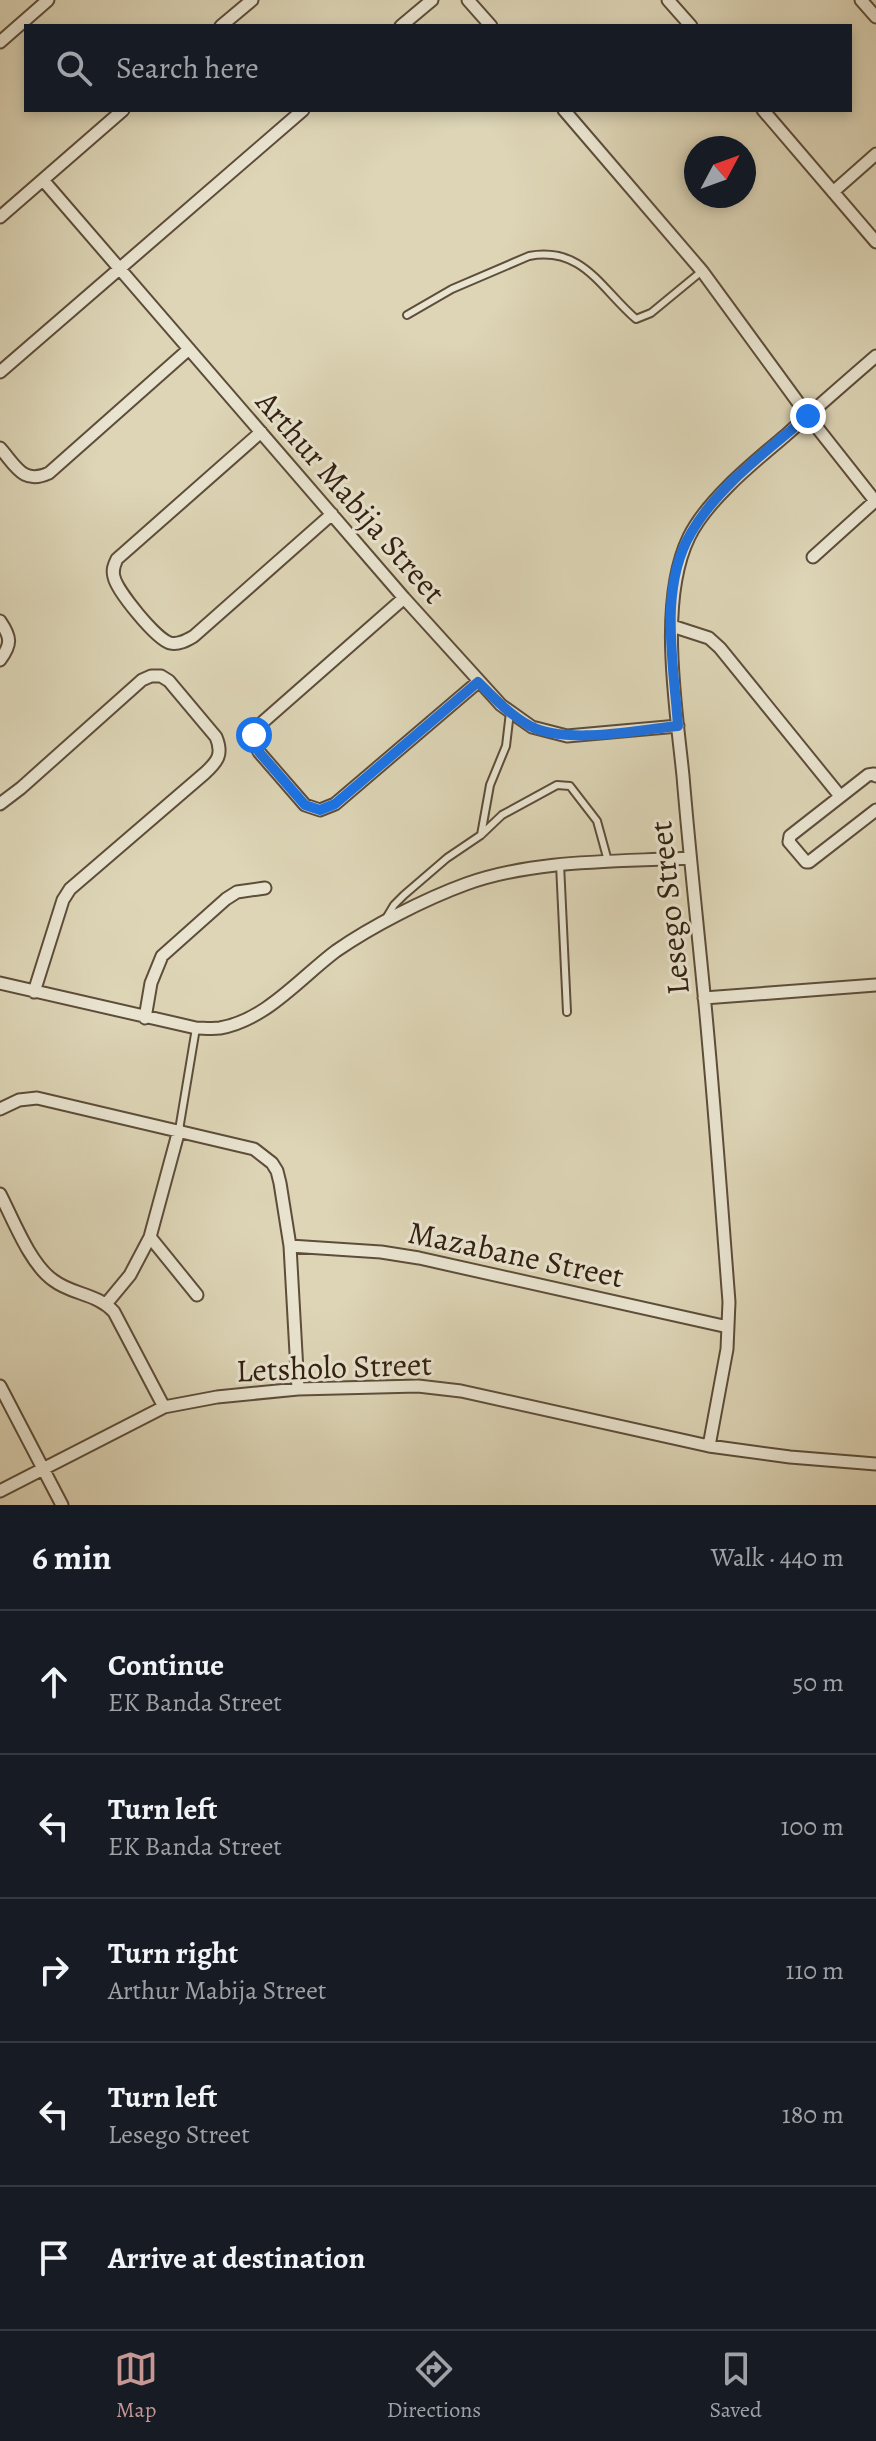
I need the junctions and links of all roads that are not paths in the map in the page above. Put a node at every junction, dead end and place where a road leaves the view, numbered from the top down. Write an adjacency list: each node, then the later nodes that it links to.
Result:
1 (48, 0): 12 (street)
2 (252, 0): 8 (street)
3 (432, 0): 9 (street)
4 (468, 0): 10 (street)
5 (668, 0): 11 (street)
6 (861, 0): 7 (street)
7 (876, 17)
8 (223, 24)
9 (403, 24)
10 (489, 24)
11 (689, 24)
12 (0, 42)
13 (121, 112): 18 (street)
14 (301, 112): 22 (street)
15 (566, 112): 23 (street)
16 (765, 112): 19 (street)
17 (876, 154): 19 (street)
18 (43, 180): 20 (street); 22 (street, Arthur Mabija Street)
19 (833, 192): 21 (street)
20 (0, 217)
21 (876, 242)
22 (118, 267): 25 (street, Arthur Mabija Street); 27 (street)
23 (702, 271): 24 (lane); 28 (street)
24 (407, 315)
25 (189, 349): 29 (street, Arthur Mabija Street); 30 (street)
26 (876, 356): 28 (street, Lesego Street)
27 (0, 372)
28 (808, 416): 31 (street); 36 (street, Lesego Street)
29 (261, 432): 32 (street, Arthur Mabija Street); 32 (street)
30 (0, 448)
31 (876, 502): 33 (street)
32 (332, 514): 34 (street, Arthur Mabija Street)
33 (813, 557)
34 (404, 598): 38 (street, Arthur Mabija Street); 38 (street)
35 (0, 621): 37 (street)
36 (672, 626): 40 (street, Lesego Street); 42 (street)
37 (0, 660)
38 (478, 682): 39 (street, Arthur Mabija Street)
39 (510, 712): 40 (street, Arthur Mabija Street); 45 (lane)
40 (678, 726): 46 (street, Lesego Street)
41 (876, 776): 42 (street)
42 (840, 796): 44 (street)
43 (0, 804): 53 (street)
44 (876, 810)
45 (481, 835): 47 (lane); 50 (lane)
46 (690, 858): 47 (street); 54 (street, Lesego Street)
47 (609, 863): 48 (street)
48 (560, 864): 50 (street); 55 (lane)
49 (265, 888): 56 (street)
50 (383, 923): 57 (street)
51 (0, 983): 53 (street)
52 (876, 985): 54 (street)
53 (34, 992): 56 (street)
54 (704, 998): 65 (street, Lesego Street)
55 (567, 1012)
56 (145, 1018): 57 (street)
57 (196, 1028): 59 (lane)
58 (0, 1109): 59 (street)
59 (179, 1130): 61 (street); 62 (street)
60 (0, 1194): 64 (street)
61 (150, 1237): 63 (street); 64 (street)
62 (290, 1246): 65 (street, Mazabane Street); 67 (street)
63 (197, 1295)
64 (106, 1304): 68 (street)
65 (728, 1327): 69 (street, Lesego Street)
66 (0, 1386): 71 (street)
67 (298, 1389): 68 (street, Letsholo Street); 69 (street, Letsholo Street)
68 (164, 1407): 71 (street, Letsholo Street)
69 (709, 1446): 70 (street, Letsholo Street)
70 (876, 1464)
71 (43, 1469): 72 (street, Letsholo Street); 73 (street)
72 (0, 1491)
73 (62, 1505)

